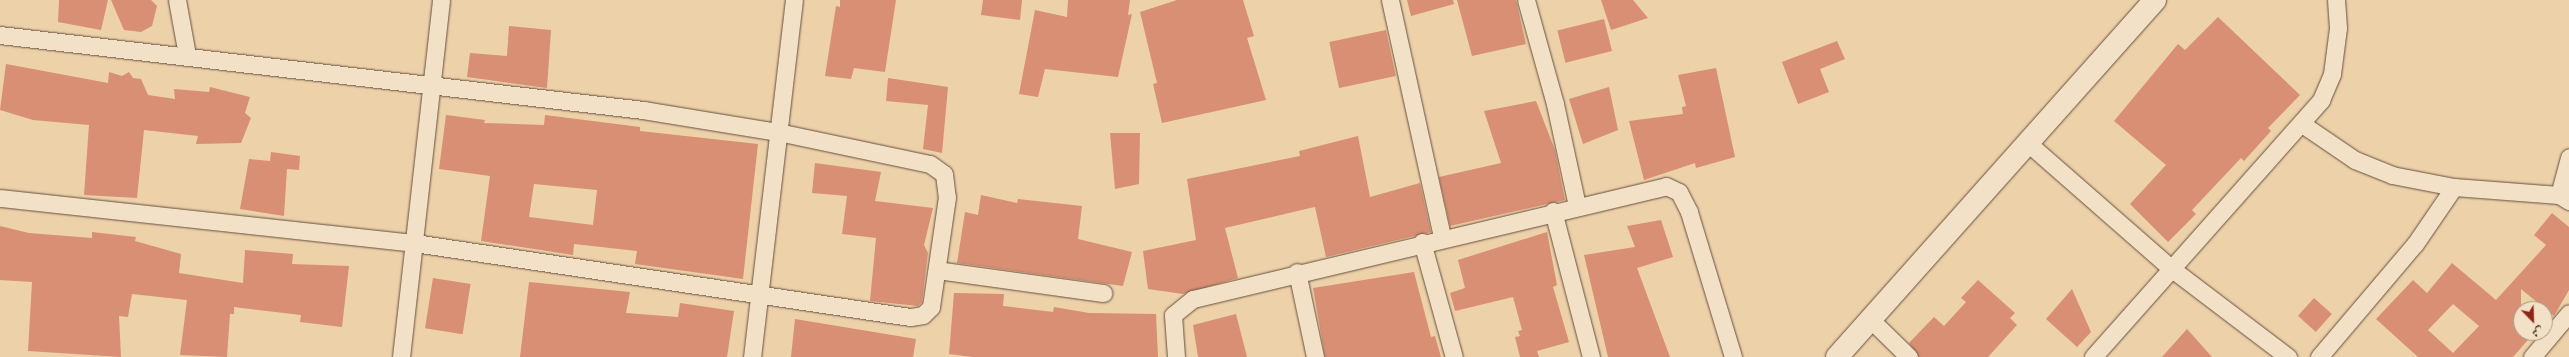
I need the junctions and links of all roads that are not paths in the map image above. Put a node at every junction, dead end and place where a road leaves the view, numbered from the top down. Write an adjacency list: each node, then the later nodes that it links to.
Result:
1 (177, 0): 9 (street)
2 (441, 0): 10 (street)
3 (794, 0): 12 (street)
4 (1390, 0): 20 (street)
5 (1526, 0): 18 (street)
6 (2155, 0): 13 (street)
7 (2336, 0): 11 (street)
8 (0, 34): 9 (street)
9 (187, 55): 10 (street)
10 (431, 88): 12 (street); 22 (street)
11 (2302, 124): 15 (street); 23 (street)
12 (778, 132): 24 (street); 27 (street)
13 (2029, 144): 23 (street); 29 (street)
14 (2569, 157): 17 (street)
15 (2454, 187): 17 (street); 41 (street)
16 (0, 198): 22 (street)
17 (2564, 198)
18 (1577, 206): 19 (street); 36 (street)
19 (1553, 211): 20 (street); 35 (street)
20 (1442, 237): 21 (street)
21 (1422, 242): 25 (street); 34 (street)
22 (414, 243): 27 (street); 30 (street)
23 (2172, 269): 39 (street); 40 (street)
24 (937, 270): 26 (street); 27 (street)
25 (1297, 272): 32 (street); 33 (street)
26 (1103, 293)
27 (759, 295): 31 (street)
28 (2569, 313): 42 (street)
29 (1869, 318): 37 (street); 38 (street)
30 (401, 357)
31 (752, 357)
32 (1176, 357)
33 (1315, 357)
34 (1454, 357)
35 (1591, 357)
36 (1733, 357)
37 (1837, 357)
38 (1909, 357)
39 (2093, 357)
40 (2288, 357)
41 (2319, 357)
42 (2532, 357)

